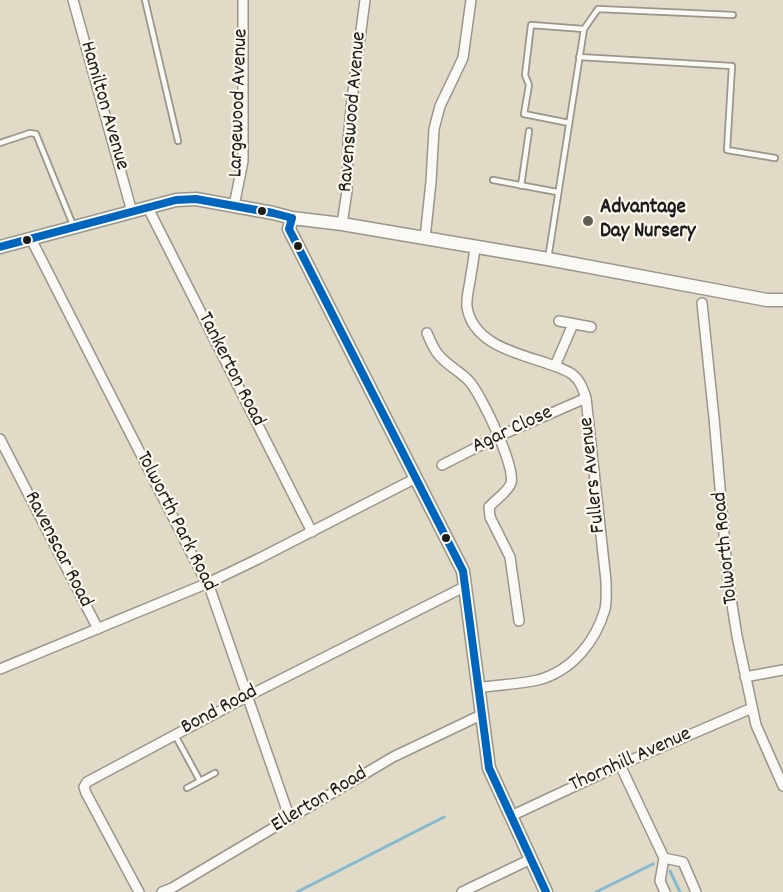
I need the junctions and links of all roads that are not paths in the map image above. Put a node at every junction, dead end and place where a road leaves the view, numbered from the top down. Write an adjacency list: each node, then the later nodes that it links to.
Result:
1 (73, 0): 19 (street, Hamilton Avenue)
2 (144, 0): 11 (lane)
3 (243, 0): 17 (street, Largewood Avenue)
4 (365, 0): 21 (street, Ravenswood Avenue)
5 (471, 0): 23 (street)
6 (733, 15): 7 (lane)
7 (584, 29): 8 (lane); 9 (lane)
8 (579, 57): 9 (lane); 13 (lane)
9 (568, 123): 16 (lane)
10 (529, 131): 15 (lane)
11 (178, 141)
12 (0, 143): 22 (lane)
13 (775, 158)
14 (493, 180): 15 (lane)
15 (522, 186): 16 (lane)
16 (557, 192): 27 (lane)
17 (234, 206): 18 (street); 20 (street)
18 (148, 208): 19 (street); 40 (street, Tankerton Road)
19 (132, 212): 22 (street)
20 (292, 218): 21 (street); 39 (street)
21 (342, 224): 23 (street)
22 (74, 227): 24 (street)
23 (425, 238): 25 (street)
24 (31, 239): 26 (street); 41 (street, Tolworth Park Road)
25 (475, 246): 27 (street); 34 (street, Fullers Avenue)
26 (0, 247)
27 (548, 259): 28 (street)
28 (783, 300)
29 (702, 303): 47 (street, Tolworth Road)
30 (559, 321): 31 (street)
31 (573, 324): 32 (street); 34 (street)
32 (591, 327)
33 (427, 333): 36 (street)
34 (555, 366): 35 (street, Fullers Avenue)
35 (586, 398): 36 (street, Agar Close); 48 (street, Fullers Avenue)
36 (499, 436): 38 (street, Agar Close); 43 (street)
37 (0, 439): 44 (street, Ravenscar Road)
38 (441, 465)
39 (416, 478): 40 (street); 42 (street)
40 (312, 532): 41 (street)
41 (208, 583): 44 (street); 49 (street, Tolworth Park Road)
42 (466, 586): 48 (street); 49 (street, Bond Road)
43 (519, 621)
44 (98, 629): 45 (street)
45 (0, 669)
46 (783, 670): 47 (street)
47 (745, 677): 50 (street, Tolworth Road)
48 (478, 688): 51 (street)
49 (248, 696): 52 (street, Bond Road); 59 (street, Tolworth Park Road)
50 (752, 708): 53 (street, Thornhill Avenue); 56 (street, Tolworth Road)
51 (481, 715): 58 (street); 59 (street, Ellerton Road)
52 (175, 735): 55 (lane); 62 (street, Bond Road)
53 (620, 765): 58 (street, Thornhill Avenue); 60 (street)
54 (215, 773): 55 (lane)
55 (200, 781): 57 (lane)
56 (783, 786)
57 (187, 788)
58 (511, 816): 61 (street)
59 (290, 819): 63 (street, Ellerton Road)
60 (664, 858): 66 (street); 67 (street)
61 (531, 859): 64 (street); 65 (street)
62 (139, 892)
63 (162, 892)
64 (462, 892)
65 (546, 892)
66 (665, 892)
67 (696, 892)

